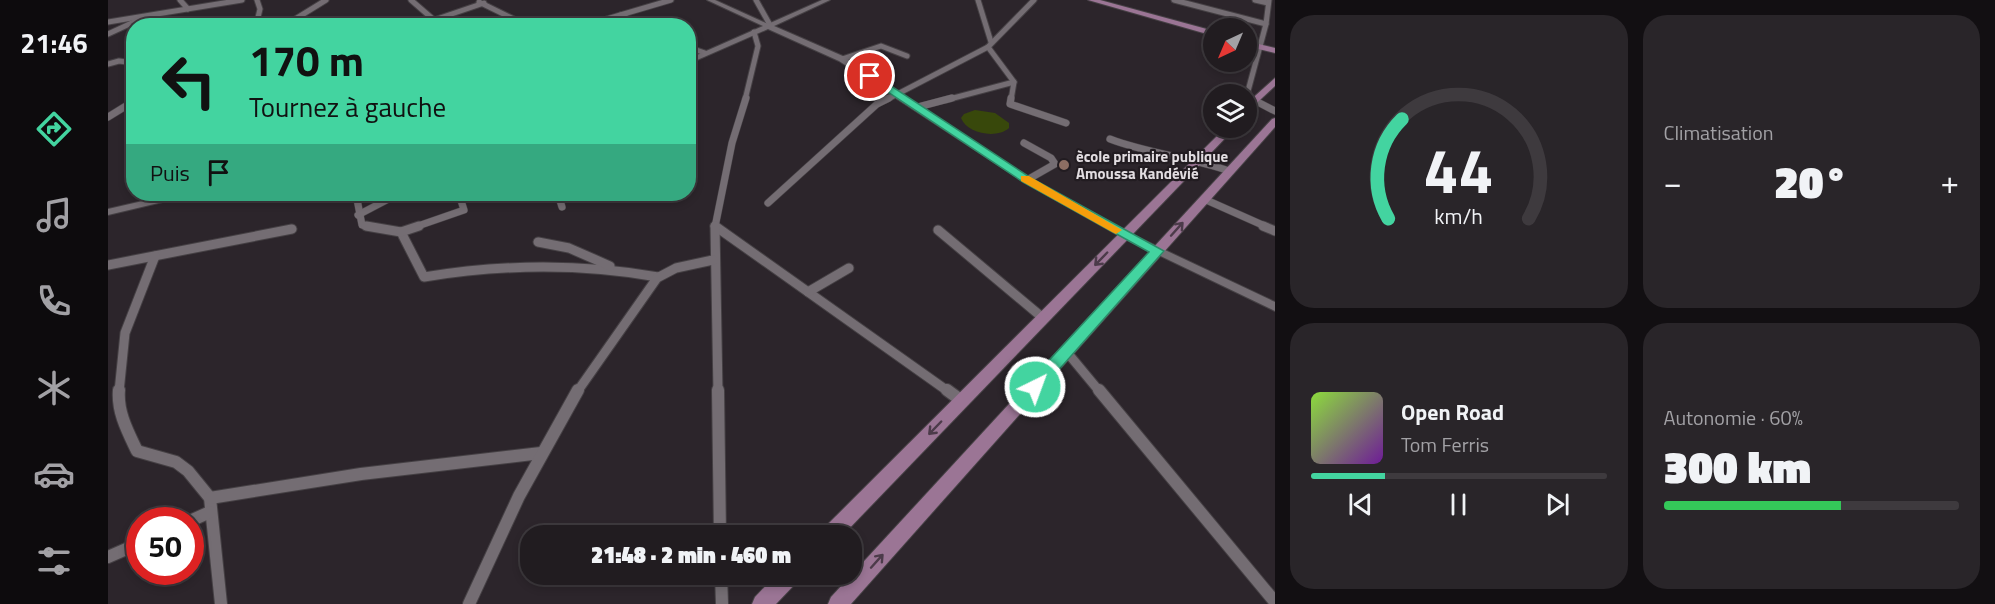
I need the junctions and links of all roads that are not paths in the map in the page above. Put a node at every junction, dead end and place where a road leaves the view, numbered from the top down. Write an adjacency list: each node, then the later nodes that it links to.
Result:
1 (180, 0): 18 (street)
2 (242, 0): 18 (street)
3 (257, 0): 21 (street)
4 (326, 0): 22 (street)
5 (411, 0): 23 (street)
6 (475, 0): 17 (street)
7 (671, 0): 19 (street)
8 (710, 0): 32 (street)
9 (756, 0): 32 (street)
10 (827, 0): 32 (street)
11 (978, 0): 36 (street)
12 (1034, 0): 36 (street)
13 (1092, 0): 33 (main road)
14 (1174, 0): 30 (street)
15 (1255, 0): 16 (street)
16 (1269, 2): 30 (street)
17 (484, 3): 24 (street); 25 (street)
18 (188, 9): 20 (street)
19 (621, 15): 26 (street); 27 (street)
20 (133, 18)
21 (258, 18)
22 (297, 18)
23 (432, 18)
24 (440, 18)
25 (513, 18)
26 (611, 18)
27 (627, 18)
28 (126, 19): 29 (street)
29 (109, 21)
30 (1266, 24): 38 (street)
31 (126, 25): 35 (street)
32 (770, 25): 34 (street); 45 (street)
33 (1203, 31)
34 (754, 32): 41 (street); 77 (street)
35 (108, 34)
36 (989, 44): 50 (street); 52 (street)
37 (1257, 46): 38 (main road)
38 (1260, 47): 40 (main road); 51 (street)
39 (696, 50): 41 (street)
40 (1275, 51)
41 (705, 53): 43 (street)
42 (907, 56): 45 (street)
43 (696, 58)
44 (108, 59): 46 (street)
45 (842, 59): 52 (street)
46 (118, 61): 47 (street); 48 (street)
47 (126, 62)
48 (108, 64)
49 (1275, 81): 53 (main road)
50 (1014, 82): 56 (street); 60 (street)
51 (1250, 84)
52 (896, 92): 56 (street); 73 (street)
53 (1257, 99)
54 (125, 104): 57 (street); 58 (street)
55 (1257, 105): 59 (street)
56 (918, 107): 66 (street)
57 (108, 108)
58 (108, 117)
59 (1274, 122): 65 (main road)
60 (1066, 123)
61 (1220, 138): 64 (main road)
62 (1110, 139): 64 (street)
63 (1024, 143): 66 (street)
64 (1198, 160): 65 (street); 82 (main road)
65 (1229, 171): 67 (main road)
66 (1027, 180): 82 (street)
67 (1204, 199): 80 (street); 84 (main road, one-way to 67)
68 (154, 201): 75 (street)
69 (357, 201): 76 (street)
70 (385, 201): 76 (street)
71 (461, 201): 81 (street)
72 (560, 201): 74 (street)
73 (768, 203)
74 (562, 207)
75 (108, 212)
76 (358, 215): 81 (street)
77 (714, 226): 86 (street); 91 (street)
78 (292, 229): 85 (street)
79 (938, 230): 93 (street)
80 (1275, 231)
81 (401, 232): 88 (street)
82 (1125, 235): 84 (street); 93 (main road, one-way to 93)
83 (538, 242): 88 (street)
84 (1157, 251): 92 (street); 94 (main road)
85 (155, 256): 87 (street); 97 (street)
86 (713, 260): 90 (street); 100 (street)
87 (108, 265)
88 (615, 268): 90 (street)
89 (849, 268): 91 (street)
90 (658, 277): 96 (street)
91 (808, 292): 95 (street)
92 (1275, 307)
93 (1042, 318): 95 (main road)
94 (1066, 351): 106 (street); 111 (main road, one-way to 94)
95 (962, 401): 101 (main road, one-way to 101)
96 (542, 453): 97 (street); 108 (street)
97 (210, 498): 98 (street)
98 (210, 512): 99 (street); 107 (street)
99 (204, 515)
100 (720, 525)
101 (840, 525)
102 (126, 549): 103 (street)
103 (108, 557)
104 (721, 585): 109 (street)
105 (780, 585): 110 (main road)
106 (1275, 602)
107 (221, 604)
108 (469, 604)
109 (722, 604)
110 (762, 604)
111 (838, 604)

